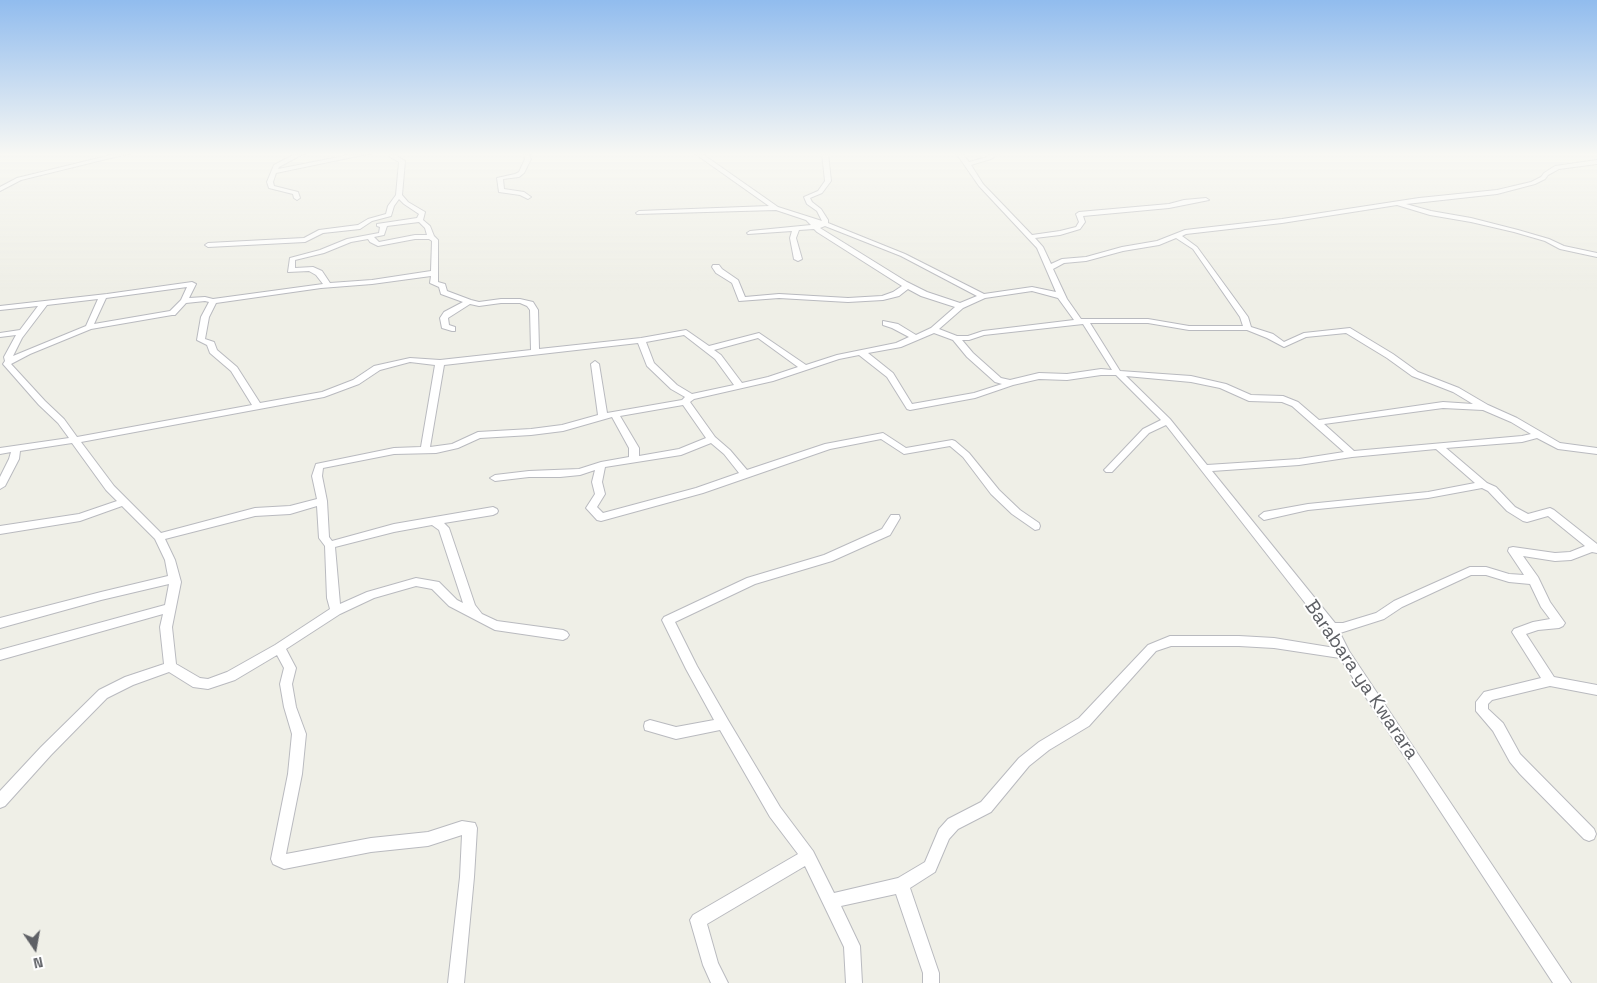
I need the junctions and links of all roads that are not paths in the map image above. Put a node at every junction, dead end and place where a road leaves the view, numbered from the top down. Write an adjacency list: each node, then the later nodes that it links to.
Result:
1 (396, 199): 15 (street)
2 (402, 199): 12 (street)
3 (762, 199): 9 (street)
4 (808, 199): 13 (street)
5 (994, 199): 22 (street, Barabara ya Kwarara)
6 (1434, 199): 8 (street)
7 (1206, 200): 22 (street)
8 (1396, 203): 20 (street); 24 (street)
9 (773, 207): 10 (street); 11 (street)
10 (640, 213)
11 (809, 219): 13 (street); 16 (street)
12 (420, 220): 14 (street); 21 (street)
13 (825, 224): 16 (street); 32 (street)
14 (384, 225): 15 (street); 19 (street)
15 (360, 227): 23 (street)
16 (814, 227): 17 (street); 30 (street)
17 (796, 229): 18 (street); 25 (street)
18 (750, 233)
19 (370, 236): 21 (street); 29 (street)
20 (1178, 236): 27 (street); 44 (street)
21 (431, 237): 28 (street)
22 (1030, 237): 27 (street, Barabara ya Kwarara)
23 (208, 245)
24 (1597, 256)
25 (798, 259)
26 (716, 266): 30 (street)
27 (1051, 267): 33 (street, Barabara ya Kwarara)
28 (433, 273): 29 (street); 37 (street)
29 (328, 285): 35 (street)
30 (907, 286): 38 (street)
31 (103, 296): 34 (street); 36 (street); 42 (street)
32 (982, 296): 33 (street); 38 (street)
33 (1061, 296): 40 (street, Barabara ya Kwarara)
34 (184, 301): 35 (street); 42 (street)
35 (213, 301): 62 (street)
36 (45, 302): 39 (street); 46 (street)
37 (470, 302): 43 (street); 52 (street)
38 (960, 306): 45 (street)
39 (0, 308)
40 (1082, 321): 44 (street); 49 (street); 58 (street, Barabara ya Kwarara)
41 (886, 323): 48 (street)
42 (89, 327): 54 (street)
43 (452, 328)
44 (1248, 328): 63 (street)
45 (934, 330): 48 (street); 49 (street)
46 (22, 332): 47 (street); 54 (street)
47 (0, 335)
48 (916, 338): 53 (street)
49 (956, 338): 59 (street)
50 (642, 340): 51 (street); 52 (street); 61 (street)
51 (707, 349): 57 (street); 60 (street)
52 (535, 352): 55 (street)
53 (862, 353): 57 (street); 59 (street)
54 (5, 363): 70 (street)
55 (440, 363): 62 (street); 73 (street)
56 (595, 364): 65 (street)
57 (805, 368): 60 (street)
58 (1122, 373): 59 (street); 66 (street, Barabara ya Kwarara); 67 (street)
59 (1010, 383)
60 (739, 385): 61 (street)
61 (688, 399): 64 (street); 69 (street)
62 (258, 407): 70 (street)
63 (1485, 407): 67 (street); 68 (street)
64 (615, 414): 65 (street); 77 (street)
65 (603, 416): 73 (street)
66 (1166, 421): 79 (street, Barabara ya Kwarara); 80 (street)
67 (1318, 423): 76 (street)
68 (1537, 435): 71 (street); 75 (street)
69 (712, 439): 77 (street); 81 (street)
70 (75, 440): 72 (street); 86 (street)
71 (1438, 446): 76 (street); 83 (street)
72 (16, 448): 74 (street); 84 (street)
73 (424, 449): 85 (street)
74 (0, 451)
75 (1597, 451)
76 (1352, 454): 79 (street)
77 (634, 459): 78 (street)
78 (601, 465): 81 (street); 82 (street)
79 (1204, 468): 102 (street, Barabara ya Kwarara)
80 (1108, 470)
81 (745, 474): 91 (street)
82 (495, 478)
83 (1483, 485): 88 (street); 95 (street)
84 (0, 486)
85 (322, 501): 93 (street); 94 (street)
86 (125, 502): 92 (street); 93 (street)
87 (493, 510): 90 (street)
88 (1264, 516)
89 (895, 518): 110 (street)
90 (434, 521): 94 (street); 100 (street)
91 (1035, 526)
92 (0, 530)
93 (159, 537): 96 (street)
94 (330, 545): 99 (street)
95 (1595, 548): 97 (street)
96 (174, 579): 98 (street); 101 (street)
97 (1534, 580): 102 (street); 108 (street)
98 (169, 608): 106 (street); 107 (street)
99 (336, 611): 100 (street); 104 (street)
100 (474, 614): 103 (street)
101 (0, 623)
102 (1332, 628): 105 (street, Barabara ya Kwarara)
103 (563, 635)
104 (279, 648): 107 (street); 117 (street)
105 (1344, 654): 115 (street); 121 (street, Barabara ya Kwarara)
106 (0, 655)
107 (170, 667): 112 (street)
108 (1550, 680): 109 (street); 113 (street)
109 (1597, 690)
110 (723, 724): 111 (street); 114 (street)
111 (650, 726)
112 (0, 801)
113 (1589, 834)
114 (808, 856): 116 (street); 118 (street)
115 (901, 885): 116 (street); 120 (street)
116 (830, 901): 119 (street)
117 (456, 983)
118 (720, 983)
119 (854, 983)
120 (931, 983)
121 (1563, 983)

